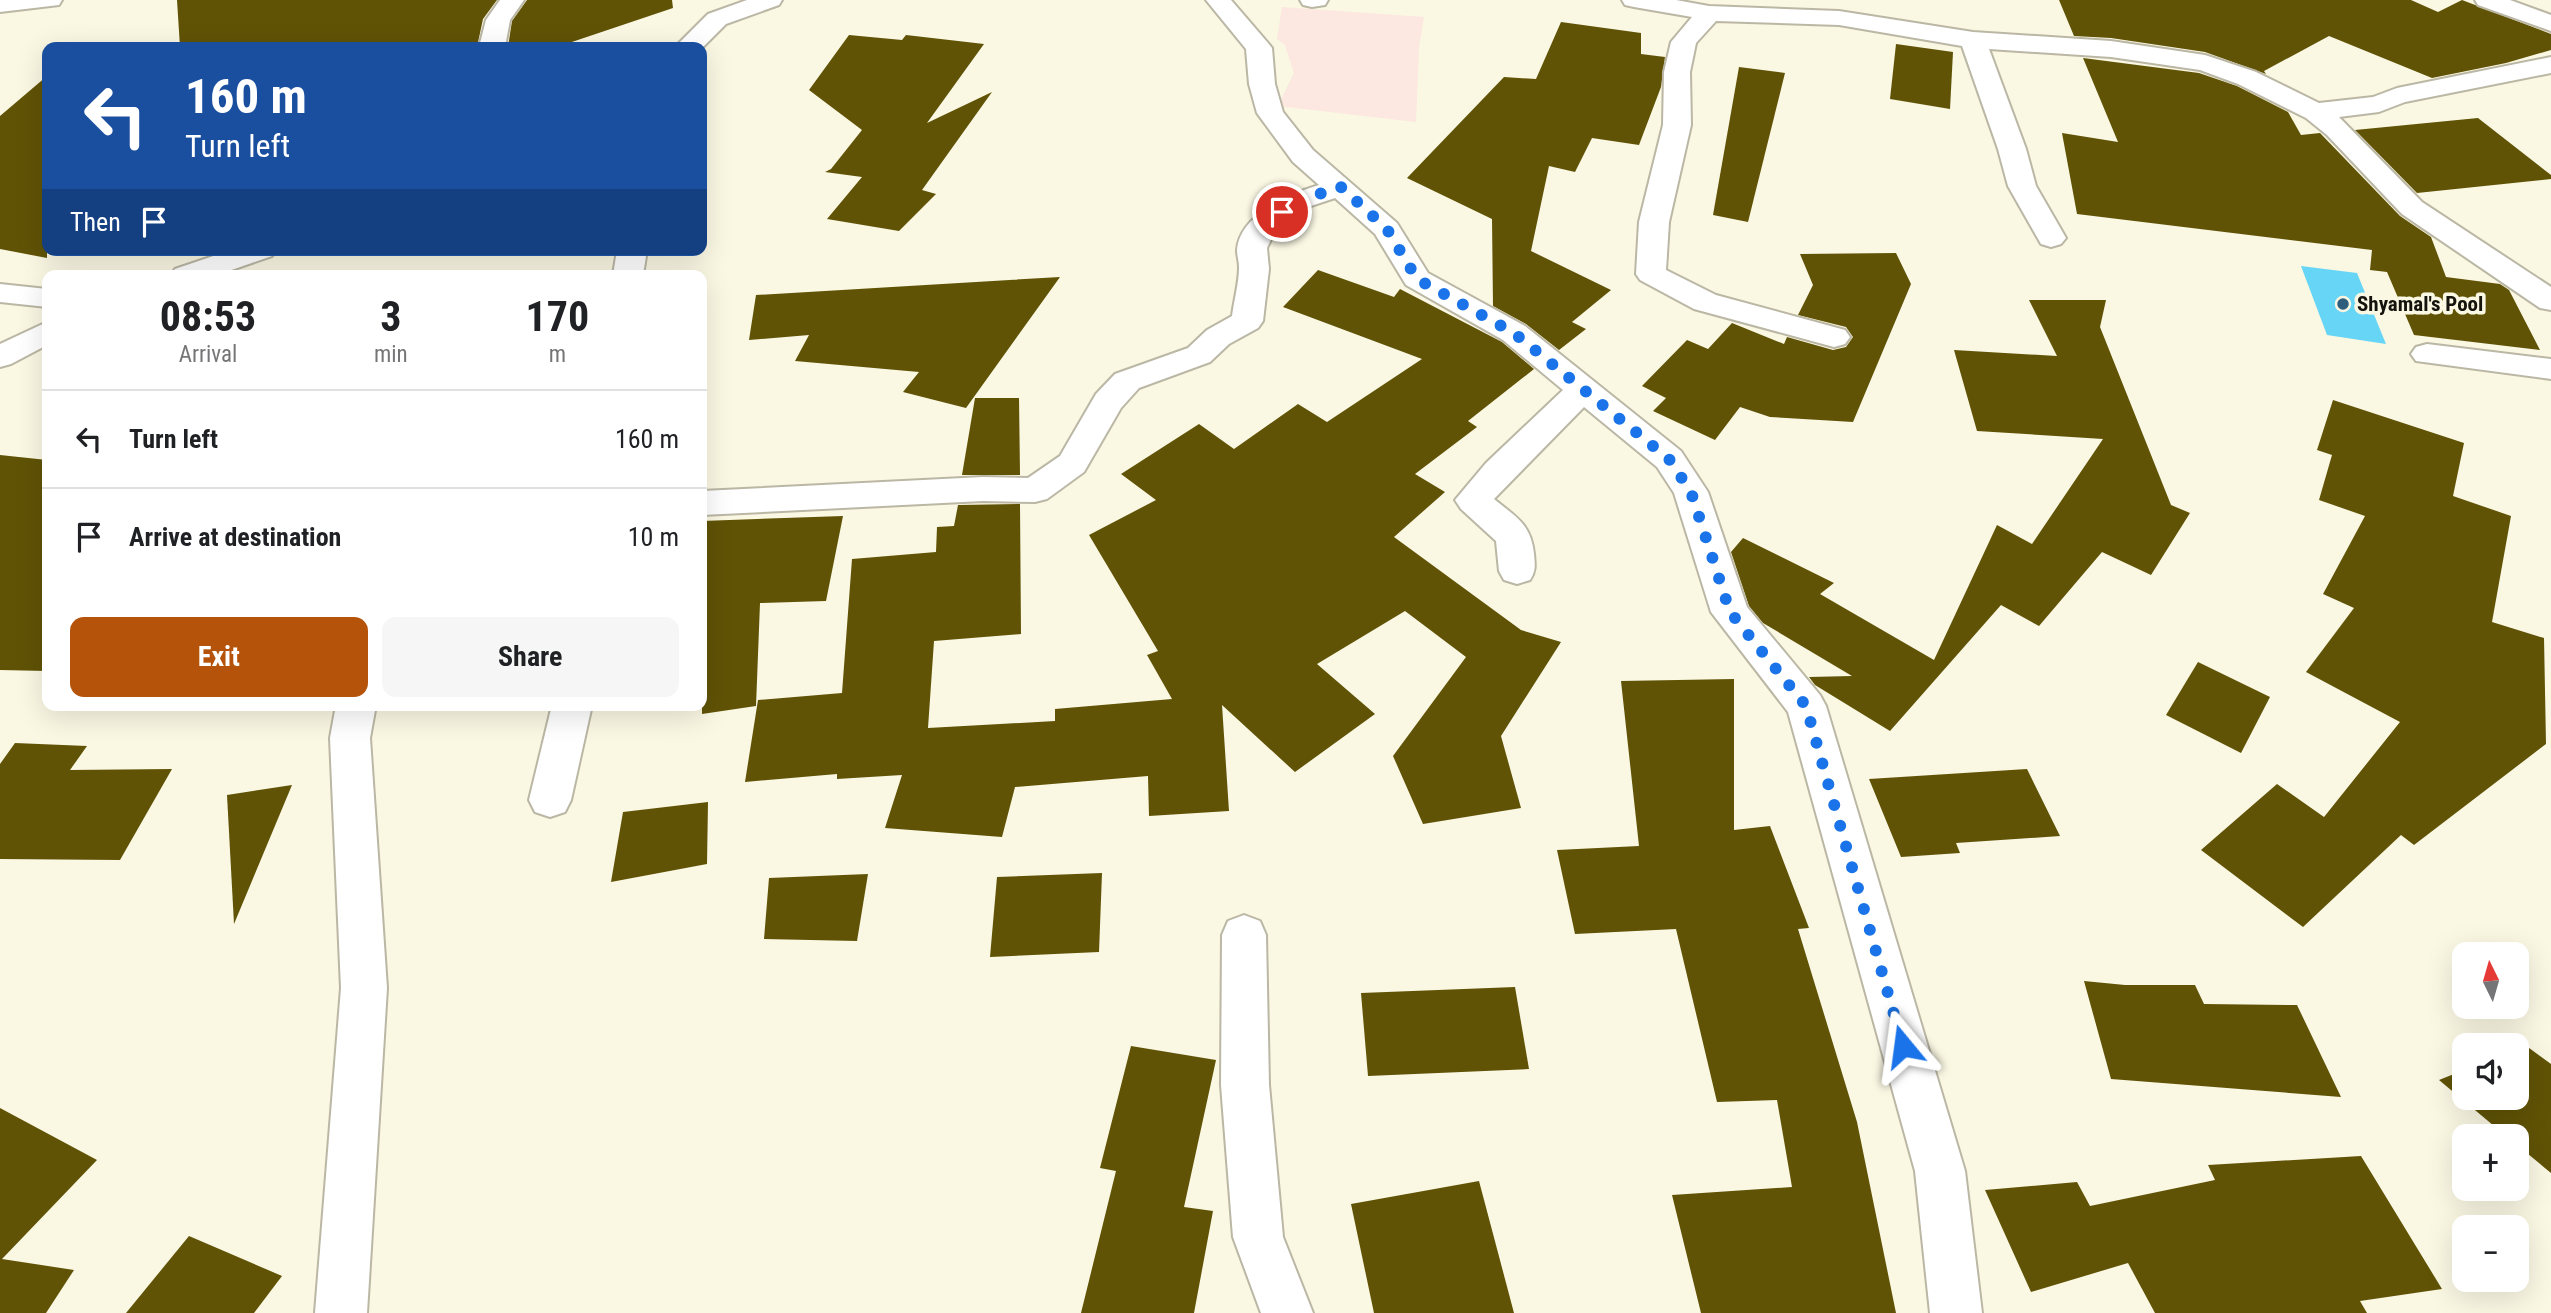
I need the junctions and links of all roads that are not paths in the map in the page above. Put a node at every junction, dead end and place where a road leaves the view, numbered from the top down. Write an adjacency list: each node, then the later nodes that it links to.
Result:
1 (50, 0): 7 (street)
2 (512, 0): 12 (street)
3 (770, 0): 13 (street)
4 (1219, 0): 16 (street)
5 (1634, 0): 9 (street)
6 (2487, 0): 10 (street)
7 (0, 5)
8 (1844, 9): 9 (street); 11 (street)
9 (1709, 13): 24 (street)
10 (2551, 24)
11 (1973, 40): 15 (street); 17 (street)
12 (493, 42)
13 (693, 42)
14 (2551, 65): 15 (street)
15 (2315, 112): 22 (street)
16 (1341, 187): 28 (street); 29 (street)
17 (2051, 238)
18 (243, 256): 19 (street)
19 (201, 270)
20 (0, 293): 21 (street)
21 (42, 297)
22 (2551, 301)
23 (42, 335): 26 (street)
24 (1834, 337)
25 (2427, 354): 27 (street)
26 (0, 357)
27 (2551, 369)
28 (1582, 391): 30 (street); 37 (street)
29 (707, 503)
30 (1517, 571)
31 (355, 711): 35 (street)
32 (571, 711): 33 (street)
33 (550, 800)
34 (1244, 935): 36 (street)
35 (341, 1313)
36 (1287, 1313)
37 (1956, 1313)

